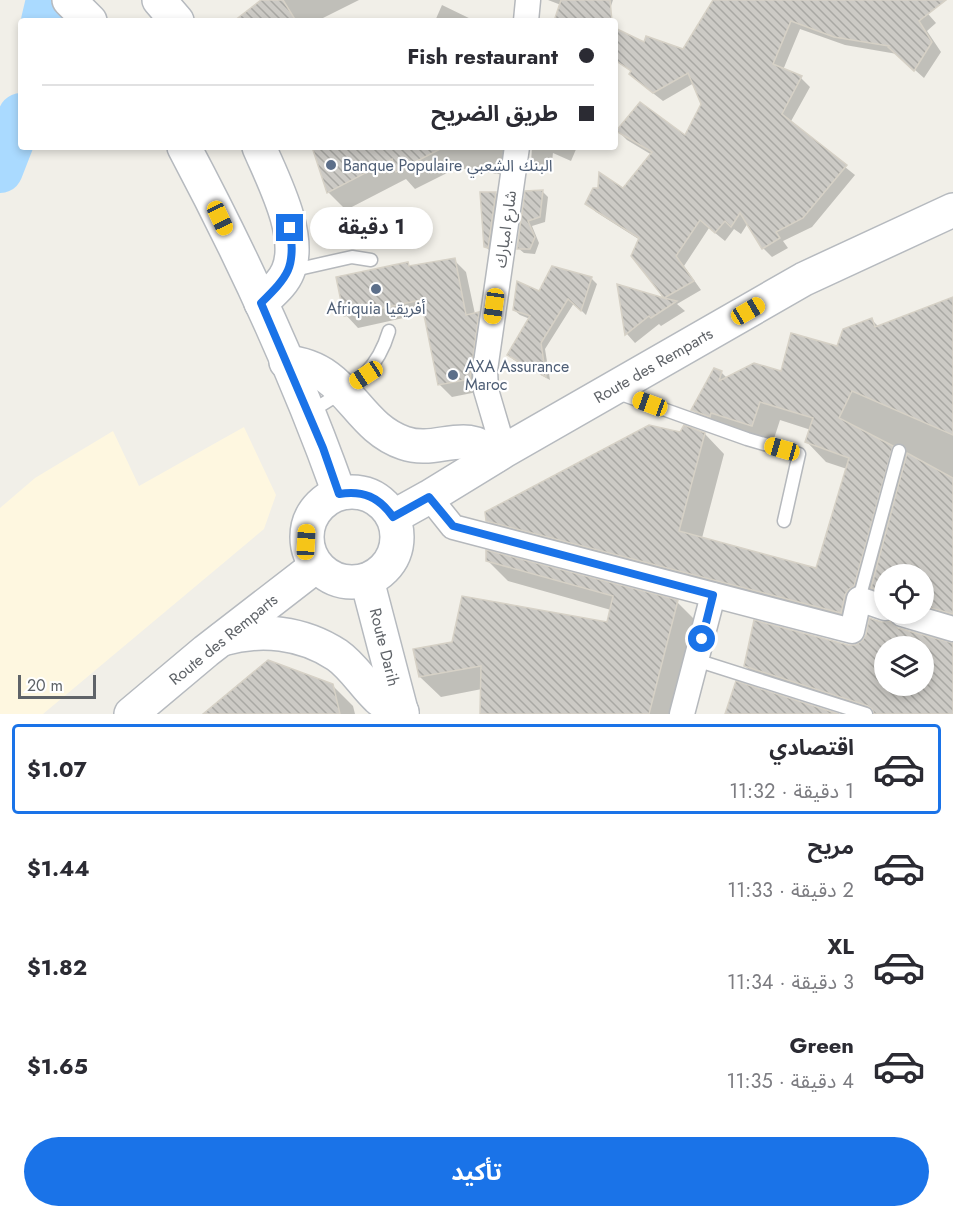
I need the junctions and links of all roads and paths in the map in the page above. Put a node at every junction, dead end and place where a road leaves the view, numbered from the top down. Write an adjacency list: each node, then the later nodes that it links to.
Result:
1 (69, 0): 4 (main road)
2 (159, 0): 5 (main road)
3 (528, 0): 6 (street)
4 (87, 18)
5 (174, 18)
6 (526, 18)
7 (185, 150): 13 (main road)
8 (260, 150): 12 (main road)
9 (517, 150): 20 (street, شارع امبارك)
10 (951, 215): 16 (main road, Route des Remparts)
11 (371, 260): 12 (lane)
12 (288, 271): 13 (main road)
13 (261, 303): 15 (main road)
14 (390, 331): 17 (lane)
15 (286, 362): 17 (main road); 18 (main road)
16 (611, 390): 20 (main road, Route des Remparts); 24 (lane)
17 (342, 391): 18 (lane); 20 (main road)
18 (308, 413): 21 (main road)
19 (899, 451): 28 (lane)
20 (499, 454): 22 (main road, Route des Remparts)
21 (339, 494): 23 (main road); 25 (main road)
22 (429, 497): 23 (main road, Route des Remparts); 27 (street)
23 (393, 517): 26 (main road)
24 (784, 521)
25 (316, 566): 26 (main road); 32 (main road, Route des Remparts)
26 (368, 580): 34 (main road, Route Darih)
27 (713, 595): 28 (street); 33 (street)
28 (859, 599): 29 (street)
29 (874, 604)
30 (934, 623): 31 (street)
31 (953, 629)
32 (220, 640): 34 (main road); 35 (main road, Route des Remparts)
33 (696, 660): 36 (street); 37 (lane)
34 (402, 713)
35 (131, 714)
36 (682, 714)
37 (866, 714)

